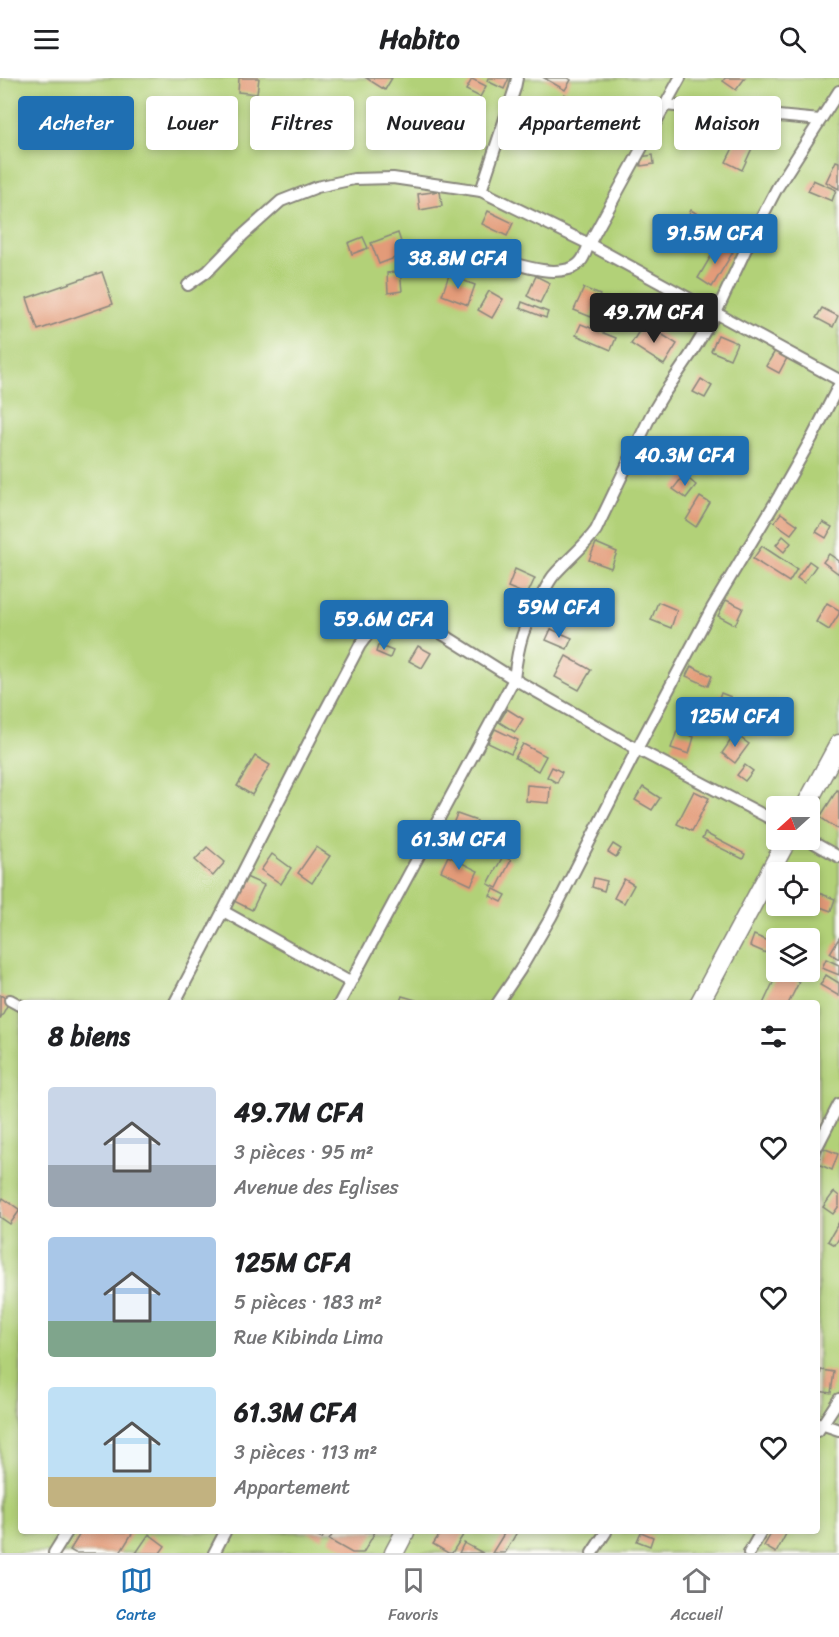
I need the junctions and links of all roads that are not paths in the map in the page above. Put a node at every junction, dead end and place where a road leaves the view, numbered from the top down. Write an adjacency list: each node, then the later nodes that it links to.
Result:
1 (517, 78): 6 (street)
2 (680, 78): 4 (street)
3 (839, 91): 5 (street)
4 (665, 105): 5 (street); 7 (street)
5 (820, 120): 10 (street)
6 (481, 191): 7 (street); 9 (street)
7 (589, 244): 8 (street); 10 (street)
8 (443, 255)
9 (188, 285)
10 (716, 313): 11 (street); 13 (street)
11 (839, 380)
12 (839, 385): 15 (street)
13 (514, 680): 15 (street); 21 (street); 22 (street)
14 (839, 744): 16 (highway)
15 (637, 749): 17 (street); 26 (street)
16 (811, 796)
17 (766, 816)
18 (820, 846): 20 (street)
19 (782, 850): 27 (highway)
20 (839, 857)
21 (223, 911): 22 (street); 24 (street)
22 (351, 982): 25 (street)
23 (10, 1000): 28 (street)
24 (176, 1000)
25 (341, 1000)
26 (500, 1000)
27 (701, 1000)
28 (18, 1004)
29 (839, 1104): 30 (street)
30 (820, 1141)
31 (839, 1399): 32 (street)
32 (820, 1425)
33 (820, 1426): 34 (street)
34 (839, 1430)
35 (66, 1534): 40 (street)
36 (224, 1534): 41 (street)
37 (404, 1534): 42 (highway)
38 (605, 1534): 43 (street)
39 (760, 1534): 44 (street)
40 (54, 1553)
41 (214, 1553)
42 (394, 1553)
43 (593, 1553)
44 (749, 1553)

